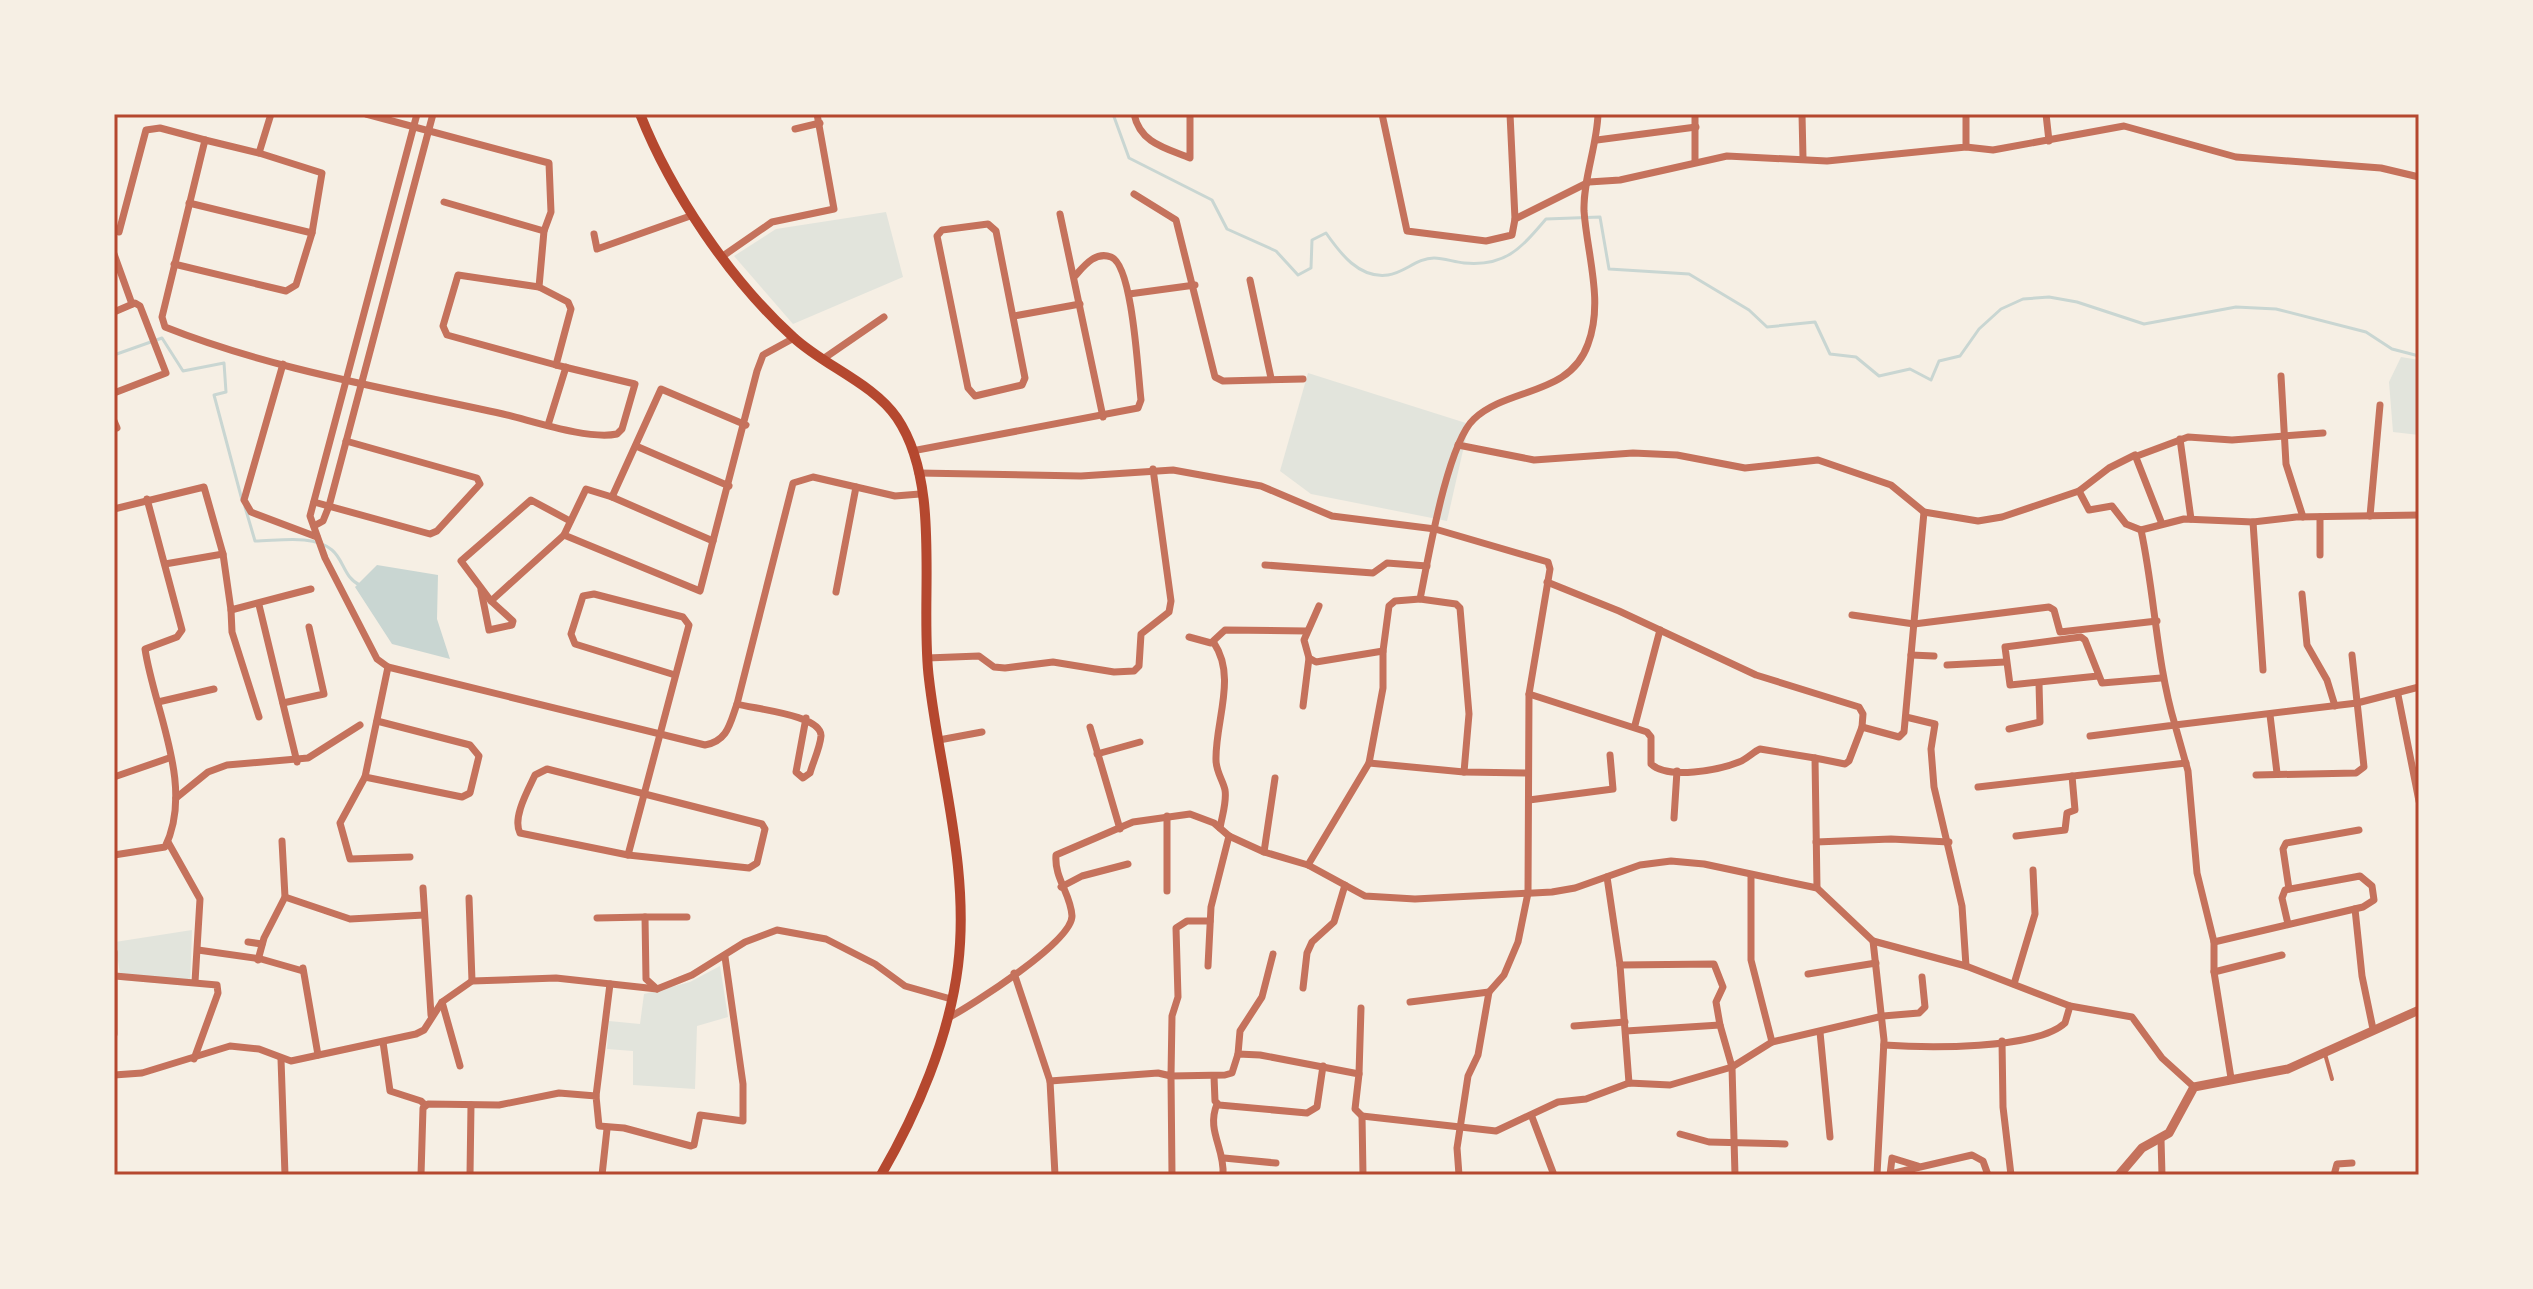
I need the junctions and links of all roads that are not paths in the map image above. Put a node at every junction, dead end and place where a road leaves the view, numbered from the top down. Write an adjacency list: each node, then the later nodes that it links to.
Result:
1 (271, 114): 25 (street)
2 (366, 114): 17 (street)
3 (417, 114): 17 (street)
4 (433, 114): 20 (street)
5 (640, 114): 34 (main road)
6 (817, 114): 16 (street)
7 (1134, 114): 8 (street)
8 (1190, 114)
9 (1382, 114): 35 (street)
10 (1510, 114): 35 (street)
11 (1598, 114): 22 (street)
12 (1695, 114): 18 (street)
13 (1802, 114): 26 (street)
14 (1966, 114): 24 (street)
15 (2046, 114): 23 (street)
16 (820, 123): 19 (street); 41 (street)
17 (414, 127): 20 (street); 60 (street)
18 (1696, 127): 22 (street); 27 (street)
19 (795, 129)
20 (428, 131): 36 (street); 62 (street)
21 (205, 140): 25 (street); 32 (street); 37 (street)
22 (1597, 140): 29 (street)
23 (2049, 141): 24 (street); 28 (street)
24 (1966, 147): 26 (street)
25 (259, 153): 38 (street)
26 (1803, 158): 27 (street)
27 (1695, 162): 29 (street)
28 (2419, 177)
29 (1589, 182): 35 (street); 72 (street)
30 (1134, 194): 45 (street)
31 (444, 202): 36 (street)
32 (189, 203): 38 (street); 42 (street)
33 (1060, 214): 43 (street)
34 (693, 215): 39 (street); 41 (main road)
35 (1515, 219)
36 (544, 231): 46 (street)
37 (119, 232)
38 (312, 233): 42 (street)
39 (594, 234)
40 (114, 254): 48 (street)
41 (723, 256): 53 (main road)
42 (174, 264): 55 (street)
43 (1075, 276): 47 (street); 49 (street)
44 (1250, 280): 59 (street)
45 (1195, 285): 47 (street); 59 (street)
46 (539, 287): 56 (street); 56 (street)
47 (1129, 294): 65 (street)
48 (132, 304): 50 (street); 63 (street)
49 (1080, 304): 51 (street); 65 (street)
50 (114, 312)
51 (1014, 316): 51 (street)
52 (884, 317): 54 (street)
53 (794, 338): 54 (main road); 67 (street)
54 (823, 359): 74 (main road)
55 (283, 364): 60 (street); 100 (street)
56 (556, 365): 57 (street)
57 (566, 367): 66 (street); 66 (street)
58 (2281, 376): 69 (street)
59 (1271, 378): 61 (street)
60 (347, 379): 62 (street); 84 (street)
61 (1303, 379)
62 (361, 382): 66 (street); 71 (street)
63 (114, 393)
64 (2380, 405): 89 (street)
65 (1103, 417): 74 (street)
66 (548, 425)
67 (746, 425): 73 (street); 78 (street)
68 (2323, 433): 69 (street)
69 (2283, 435): 70 (street); 90 (street)
70 (2180, 439): 75 (street); 92 (street)
71 (346, 441): 85 (street); 85 (street)
72 (1458, 445): 87 (street); 97 (street)
73 (636, 446): 78 (street); 82 (street)
74 (912, 451): 77 (main road)
75 (2137, 456): 80 (street); 95 (street)
76 (1153, 469): 77 (street); 97 (street); 129 (street)
77 (918, 473): 81 (main road)
78 (729, 486): 101 (street)
79 (856, 487): 81 (street); 110 (street); 146 (street)
80 (2079, 491): 87 (street); 98 (street)
81 (920, 494): 129 (main road)
82 (612, 497): 93 (street); 101 (street)
83 (147, 499): 86 (street); 102 (street); 104 (street)
84 (314, 502): 85 (street); 96 (street)
85 (329, 506): 96 (street)
86 (114, 509)
87 (1924, 512): 119 (street)
88 (2419, 515): 89 (street)
89 (2370, 516): 91 (street)
90 (2303, 517): 91 (street); 94 (street)
91 (2320, 517): 103 (street)
92 (2191, 519): 94 (street); 95 (street)
93 (570, 521): 99 (street); 109 (street)
94 (2253, 522): 134 (street)
95 (2162, 524): 98 (street)
96 (314, 526): 100 (street)
97 (1435, 529): 106 (street); 107 (street)
98 (2141, 530): 118 (street)
99 (564, 535): 101 (street); 113 (street)
100 (317, 539): 133 (street)
101 (713, 541)
102 (223, 554): 104 (street); 116 (street)
103 (2320, 555)
104 (165, 564): 143 (street)
105 (1265, 565): 106 (street)
106 (1427, 566): 112 (street)
107 (1547, 582): 121 (street); 141 (street)
108 (311, 589): 114 (street)
109 (481, 590): 113 (street); 113 (street)
110 (836, 592)
111 (2302, 594): 148 (street)
112 (1420, 599): 125 (street); 173 (street)
113 (491, 601)
114 (259, 605): 116 (street); 144 (street)
115 (1319, 606): 122 (street)
116 (231, 610): 150 (street)
117 (1852, 615): 119 (street)
118 (2157, 621): 119 (street); 137 (street)
119 (1914, 624): 126 (street)
120 (309, 627): 144 (street)
121 (1660, 630): 155 (street); 158 (street)
122 (1307, 631): 124 (street); 130 (street)
123 (1189, 637): 124 (street)
124 (1214, 643): 188 (street)
125 (1383, 651): 130 (street); 170 (street)
126 (1911, 655): 128 (street); 151 (street)
127 (2352, 655): 145 (street)
128 (1934, 656)
129 (927, 658): 163 (main road)
130 (1309, 658): 147 (street)
131 (2005, 662): 132 (street); 136 (street); 138 (street)
132 (1947, 665)
133 (388, 667): 153 (street); 161 (street)
134 (2263, 670)
135 (675, 675): 135 (street); 161 (street)
136 (2098, 676): 137 (street); 138 (street)
137 (2161, 678): 156 (street)
138 (2039, 683): 159 (street)
139 (2419, 687): 142 (street)
140 (214, 689): 143 (street)
141 (1529, 694): 155 (street); 174 (street)
142 (2398, 695): 145 (street); 185 (street)
143 (158, 702): 167 (street)
144 (283, 703): 169 (street)
145 (2357, 703): 148 (street); 175 (street)
146 (737, 704): 152 (street); 161 (street)
147 (1303, 706)
148 (2335, 706): 149 (street)
149 (2270, 715): 156 (street); 175 (street)
150 (259, 717)
151 (1906, 717): 158 (street); 196 (street)
152 (806, 718): 152 (street)
153 (377, 721): 179 (street); 179 (street)
154 (360, 725): 169 (street)
155 (1635, 725): 172 (street)
156 (2175, 725): 162 (street); 171 (street)
157 (1090, 727): 165 (street)
158 (1862, 727): 168 (street)
159 (2009, 729)
160 (982, 732): 163 (street)
161 (663, 733): 182 (street)
162 (2090, 736)
163 (939, 740): 248 (main road)
164 (1140, 742): 165 (street)
165 (1097, 754): 189 (street)
166 (1610, 755): 184 (street)
167 (169, 758): 178 (street); 183 (street)
168 (1815, 758): 172 (street); 195 (street)
169 (297, 762): 183 (street)
170 (1369, 763): 173 (street); 202 (street)
171 (2186, 763): 177 (street); 224 (street)
172 (1677, 771): 187 (street)
173 (1464, 772): 174 (street)
174 (1528, 773): 184 (street)
175 (2277, 773): 176 (street)
176 (2256, 775)
177 (2072, 776): 181 (street); 192 (street)
178 (114, 777)
179 (365, 777): 200 (street)
180 (1275, 778): 197 (street)
181 (1978, 787)
182 (646, 795): 199 (street); 199 (street); 199 (street)
183 (176, 798): 194 (street)
184 (1529, 800): 212 (street)
185 (2419, 801)
186 (1167, 816): 188 (street); 189 (street); 211 (street)
187 (1674, 818)
188 (1220, 828): 191 (street)
189 (1120, 829): 207 (street)
190 (2359, 830): 210 (street)
191 (1229, 836): 197 (street); 220 (street)
192 (2016, 836)
193 (282, 841): 213 (street)
194 (168, 842): 198 (street); 226 (street)
195 (1816, 842): 196 (street); 209 (street)
196 (1949, 842): 235 (street)
197 (1264, 852): 202 (street)
198 (114, 855)
199 (628, 855)
200 (410, 857)
201 (1128, 864): 207 (street)
202 (1308, 865): 206 (street)
203 (2033, 870): 244 (street)
204 (1751, 875): 205 (street); 209 (street); 265 (street)
205 (1607, 877): 212 (street); 233 (street)
206 (1345, 885): 212 (street); 245 (street)
207 (1061, 887): 237 (street)
208 (423, 888): 216 (street)
209 (1817, 888): 222 (street)
210 (2289, 889): 215 (street); 221 (street)
211 (1167, 891)
212 (1528, 893): 247 (street)
213 (285, 897): 216 (street); 225 (street)
214 (469, 898): 241 (street)
215 (2355, 909): 221 (street); 260 (street)
216 (424, 915): 254 (street)
217 (645, 917): 218 (street); 219 (street); 246 (street)
218 (687, 917)
219 (597, 918)
220 (1210, 921): 234 (street); 277 (street)
221 (2288, 924): 224 (street)
222 (1873, 941): 232 (street); 235 (street)
223 (248, 942): 225 (street)
224 (2214, 942): 236 (street)
225 (262, 944): 231 (street)
226 (198, 950): 231 (street); 242 (street)
227 (114, 952): 239 (street)
228 (1273, 954): 268 (street)
229 (2282, 955): 236 (street)
230 (725, 957): 246 (street); 248 (street); 291 (street)
231 (258, 960): 269 (street)
232 (1876, 963): 238 (street); 255 (street)
233 (1620, 965): 257 (street); 259 (street)
234 (1208, 966)
235 (1966, 966): 244 (street)
236 (2214, 972): 279 (street)
237 (1014, 973): 256 (street); 281 (street)
238 (1808, 974)
239 (115, 976): 242 (street); 262 (street)
240 (1922, 977): 255 (street)
241 (472, 981): 243 (street); 249 (street)
242 (195, 982): 270 (street)
243 (610, 984): 246 (street); 284 (street)
244 (2014, 984): 251 (street)
245 (1303, 988)
246 (657, 989)
247 (1489, 992): 250 (street); 290 (street)
248 (951, 999): 256 (main road)
249 (442, 1002): 254 (street); 272 (street)
250 (1410, 1002)
251 (2070, 1006): 263 (street); 283 (street)
252 (1361, 1008): 275 (street)
253 (2419, 1010): 260 (street)
254 (431, 1015): 264 (street)
255 (1883, 1016): 261 (street); 266 (street)
256 (946, 1019): 305 (main road)
257 (1720, 1025): 259 (street); 274 (street)
258 (1574, 1026): 259 (street)
259 (1625, 1027): 282 (street)
260 (2373, 1029): 267 (street)
261 (1820, 1032): 265 (street); 293 (street)
262 (114, 1034)
263 (2002, 1041): 266 (street); 316 (street)
264 (383, 1042): 269 (street); 286 (street)
265 (1772, 1042): 274 (street)
266 (1884, 1045): 313 (street)
267 (2324, 1052): 279 (street); 280 (lane)
268 (1238, 1054): 273 (street); 278 (street)
269 (318, 1055): 271 (street)
270 (194, 1059): 271 (street); 276 (street)
271 (281, 1059): 301 (street)
272 (460, 1066)
273 (1323, 1066): 275 (street); 285 (street)
274 (1732, 1067): 282 (street); 295 (street)
275 (1359, 1074): 288 (street)
276 (114, 1075)
277 (1171, 1076): 278 (street); 281 (street); 307 (street)
278 (1214, 1076): 285 (street)
279 (2231, 1078): 283 (street)
280 (2332, 1079)
281 (1050, 1081): 306 (street)
282 (1629, 1083): 289 (street)
283 (2194, 1087): 294 (street)
284 (596, 1096): 287 (street); 291 (street)
285 (1217, 1104): 297 (street)
286 (425, 1105): 287 (street); 302 (street)
287 (471, 1105): 303 (street)
288 (1362, 1116): 290 (street); 309 (street)
289 (1532, 1117): 290 (street); 311 (street)
290 (1460, 1125): 310 (street)
291 (607, 1129): 304 (street)
292 (1680, 1134): 295 (street)
293 (1830, 1137)
294 (2161, 1139): 317 (street); 318 (street)
295 (1732, 1144): 296 (street); 312 (street)
296 (1785, 1144)
297 (1224, 1158): 298 (street); 308 (street)
298 (1276, 1163)
299 (2352, 1163): 319 (street)
300 (1918, 1166): 314 (street); 314 (street); 315 (street)
301 (285, 1175)
302 (421, 1175)
303 (470, 1175)
304 (602, 1175)
305 (881, 1175)
306 (1055, 1175)
307 (1172, 1175)
308 (1223, 1175)
309 (1363, 1175)
310 (1459, 1175)
311 (1554, 1175)
312 (1735, 1175)
313 (1877, 1175)
314 (1890, 1175)
315 (1988, 1175)
316 (2011, 1175)
317 (2119, 1175)
318 (2162, 1175)
319 (2334, 1175)

